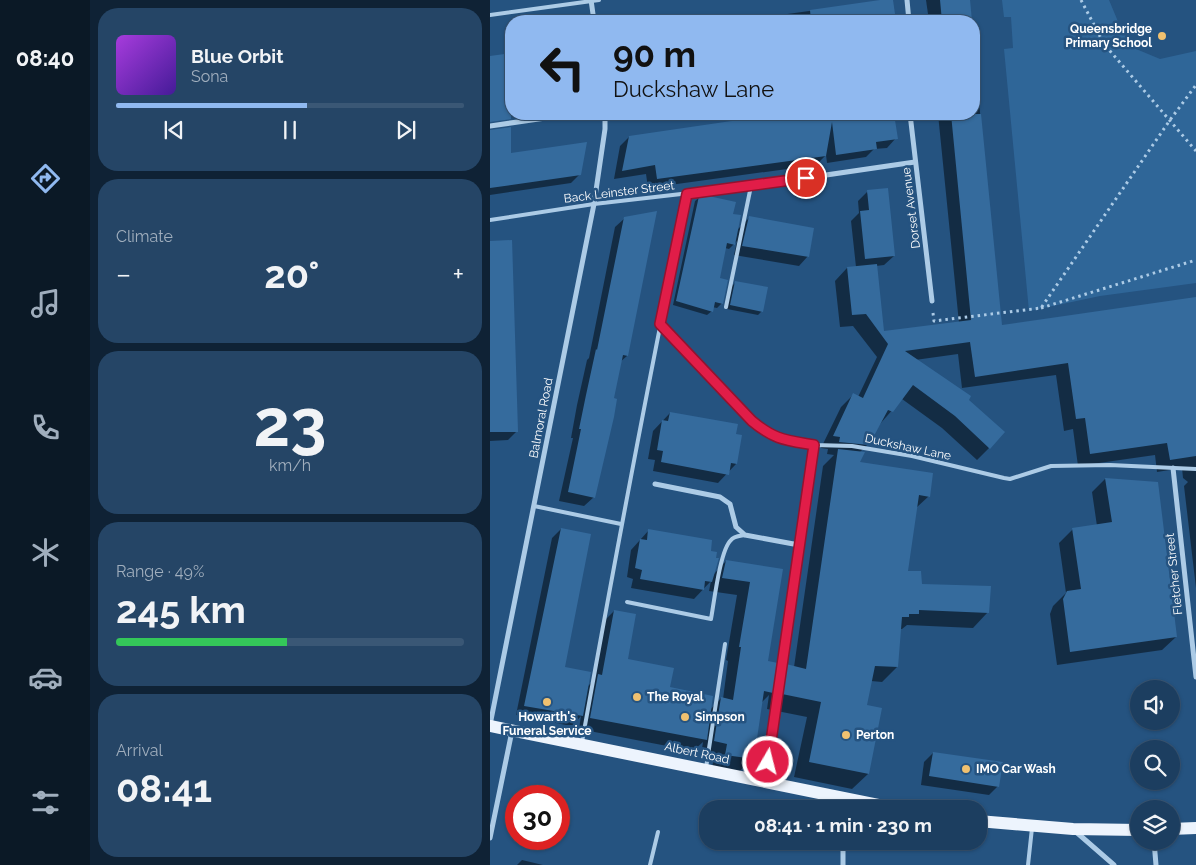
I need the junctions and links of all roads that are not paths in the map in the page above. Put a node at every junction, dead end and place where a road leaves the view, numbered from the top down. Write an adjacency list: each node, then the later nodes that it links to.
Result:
1 (591, 0): 2 (lane); 4 (lane); 5 (street)
2 (599, 0)
3 (907, 0): 6 (street)
4 (490, 15)
5 (593, 15)
6 (908, 15)
7 (532, 120): 10 (street)
8 (605, 120): 14 (street, Balmoral Road)
9 (911, 120): 11 (street, Dorset Avenue)
10 (490, 126)
11 (916, 162): 12 (street); 16 (street, Dorset Avenue)
12 (751, 186): 13 (lane, Back Leinster Street); 17 (lane)
13 (687, 194): 14 (lane, Back Leinster Street); 18 (lane)
14 (594, 204): 15 (lane, Back Leinster Street); 23 (street, Balmoral Road)
15 (490, 220)
16 (932, 301)
17 (726, 307)
18 (660, 324): 19 (lane, Duckshaw Lane); 24 (lane)
19 (814, 445): 20 (lane, Duckshaw Lane); 26 (lane)
20 (1173, 468): 21 (lane, Duckshaw Lane); 29 (street, Fletcher Street)
21 (1196, 469)
22 (655, 484): 25 (street)
23 (534, 506): 24 (lane); 30 (street, Balmoral Road)
24 (621, 524): 32 (lane)
25 (745, 535): 26 (street); 27 (lane)
26 (799, 545): 34 (street)
27 (626, 602)
28 (725, 644): 33 (lane)
29 (1196, 677)
30 (490, 726): 31 (main road, Albert Road)
31 (512, 730): 32 (main road, Albert Road); 43 (street)
32 (582, 744): 33 (main road, Albert Road)
33 (706, 769): 34 (main road, Albert Road)
34 (765, 781): 35 (main road, Albert Road)
35 (829, 800)
36 (987, 822): 37 (main road)
37 (1032, 826): 40 (main road); 48 (lane)
38 (1196, 828): 39 (main road)
39 (1180, 829)
40 (1073, 830): 41 (main road); 49 (street)
41 (1130, 830)
42 (658, 832): 46 (lane)
43 (490, 838)
44 (843, 850): 47 (street)
45 (1155, 850): 50 (street)
46 (650, 865)
47 (843, 865)
48 (1028, 865)
49 (1114, 865)
50 (1156, 865)

